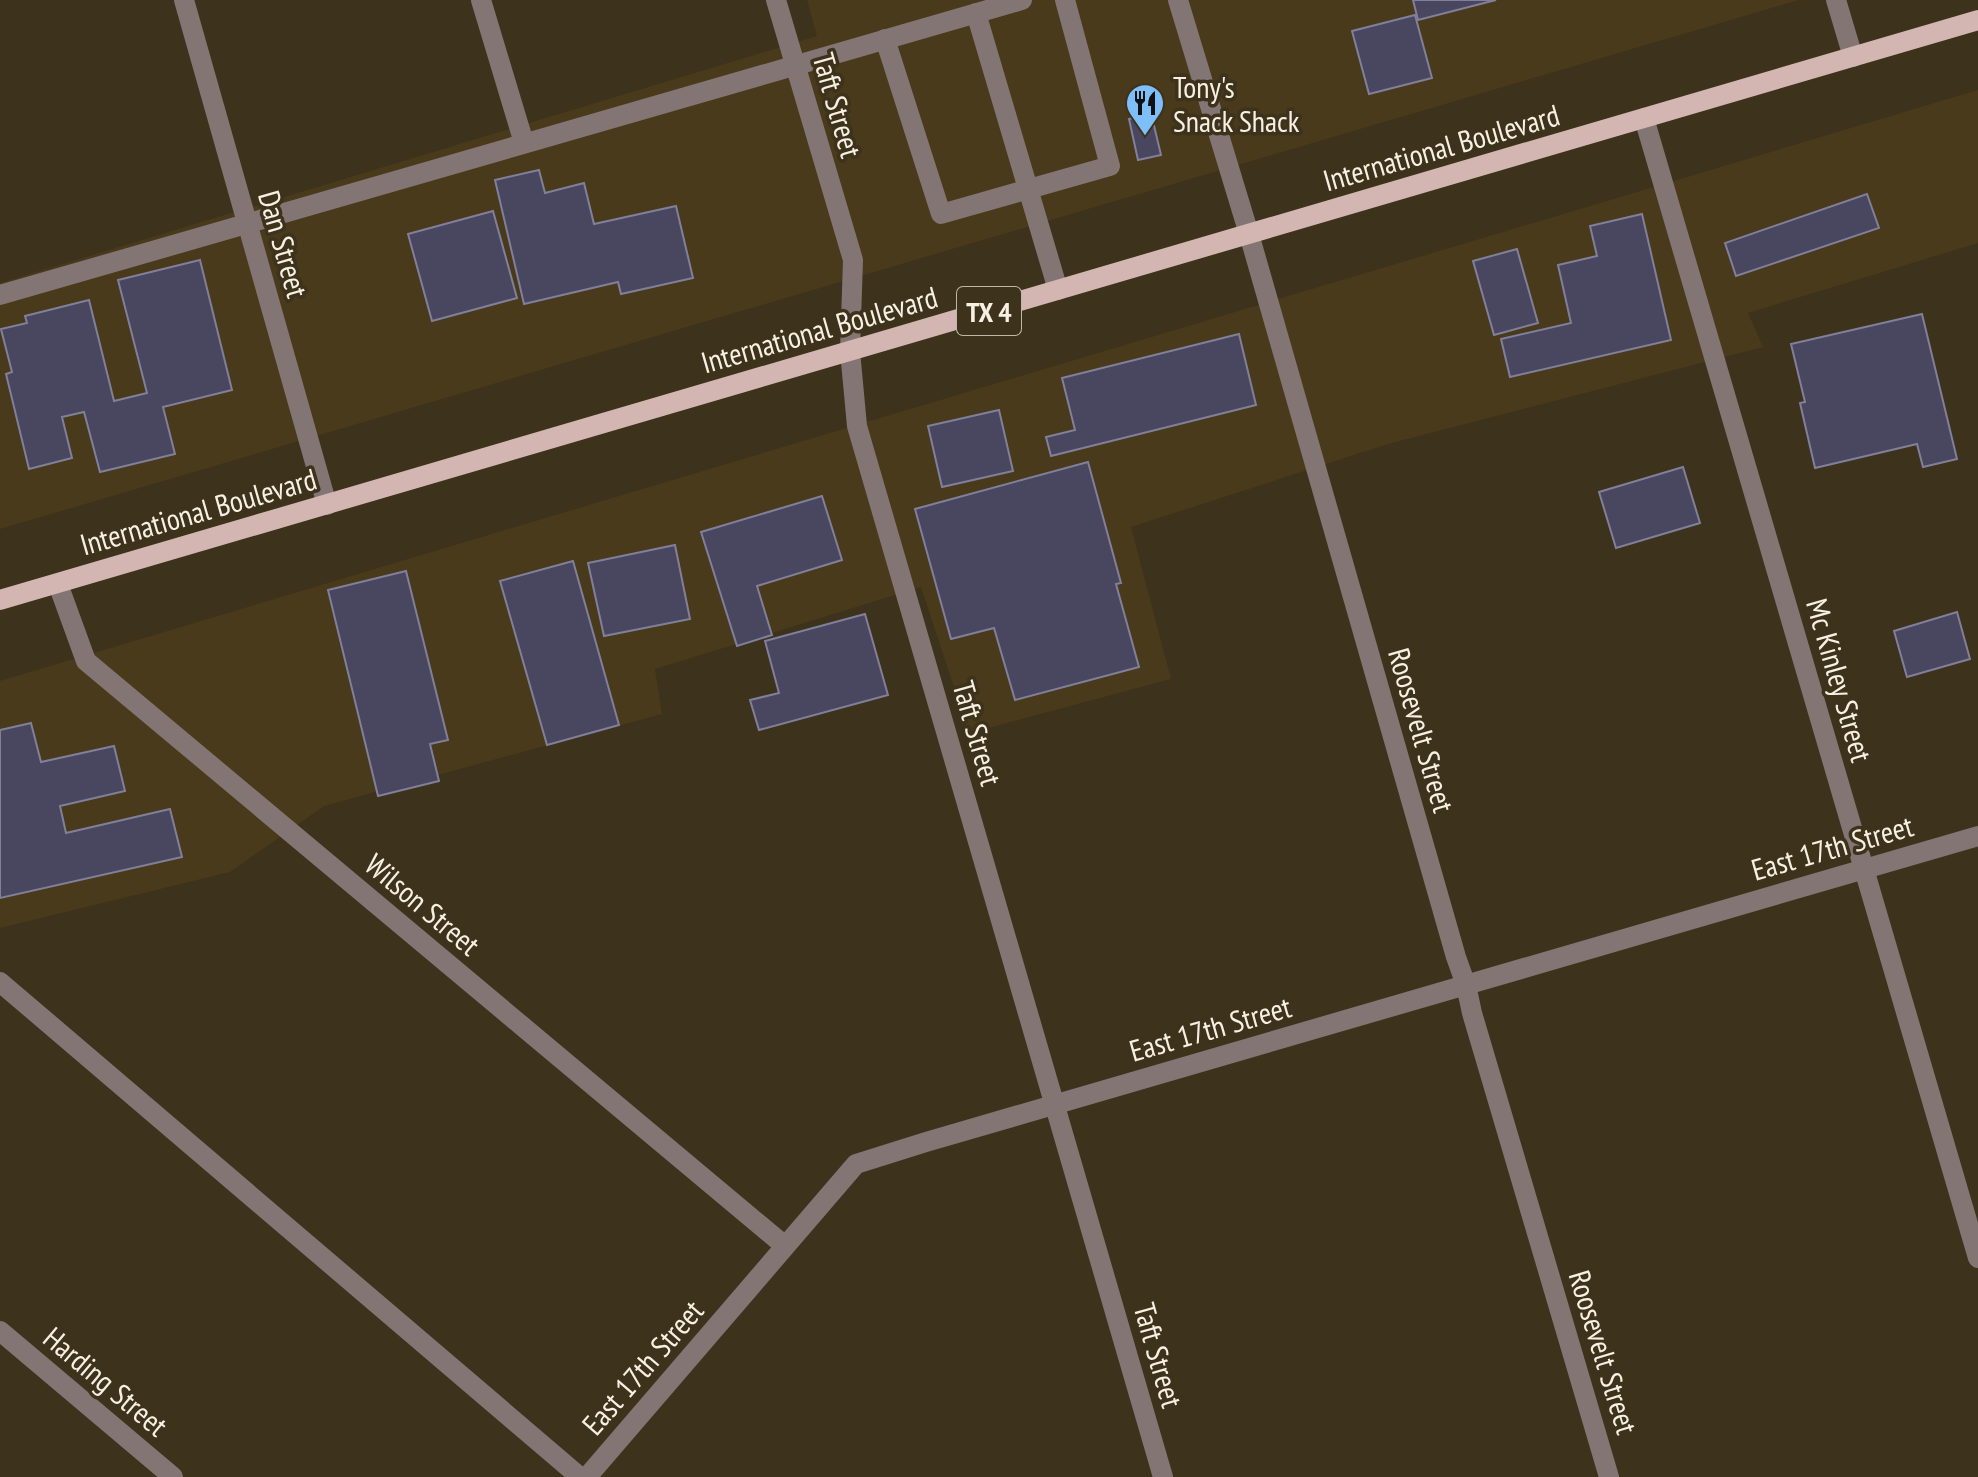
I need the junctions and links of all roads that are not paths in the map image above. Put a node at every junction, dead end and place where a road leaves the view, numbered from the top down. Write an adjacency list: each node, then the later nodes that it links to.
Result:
1 (184, 0): 16 (street, Dan Street)
2 (481, 0): 14 (street)
3 (776, 0): 12 (street, Taft Street)
4 (1022, 0): 8 (street)
5 (1065, 0): 15 (street)
6 (1178, 0): 17 (street, Roosevelt Street)
7 (1836, 0): 11 (street)
8 (976, 13): 10 (street); 15 (street)
9 (1978, 20): 11 (main road, International Boulevard / TX 4)
10 (885, 39): 12 (street); 15 (street)
11 (1853, 57): 13 (main road, International Boulevard / TX 4)
12 (795, 65): 14 (street); 20 (street, Taft Street)
13 (1644, 118): 17 (main road, International Boulevard / TX 4); 25 (street, Mc Kinley Street)
14 (524, 143): 16 (street)
15 (1028, 190): 18 (street)
16 (247, 223): 19 (street); 21 (street, Dan Street)
17 (1249, 234): 18 (main road, International Boulevard / TX 4); 27 (street, Roosevelt Street)
18 (1058, 290): 20 (main road, International Boulevard / TX 4)
19 (0, 295)
20 (850, 351): 21 (main road, International Boulevard / TX 4); 28 (street, Taft Street)
21 (327, 505): 22 (main road, International Boulevard / TX 4)
22 (58, 584): 23 (main road, International Boulevard / TX 4); 29 (street, Wilson Street)
23 (0, 600)
24 (1978, 836): 25 (street, East 17th Street)
25 (1864, 869): 27 (street, East 17th Street); 30 (street, Mc Kinley Street)
26 (0, 982): 33 (street)
27 (1466, 985): 28 (street, East 17th Street); 36 (street, Roosevelt Street)
28 (1055, 1104): 29 (street, East 17th Street); 35 (street, Taft Street)
29 (785, 1246): 34 (street, East 17th Street)
30 (1978, 1258)
31 (0, 1331): 32 (street, Harding Street)
32 (173, 1477)
33 (580, 1477)
34 (587, 1477)
35 (1163, 1477)
36 (1609, 1477)

